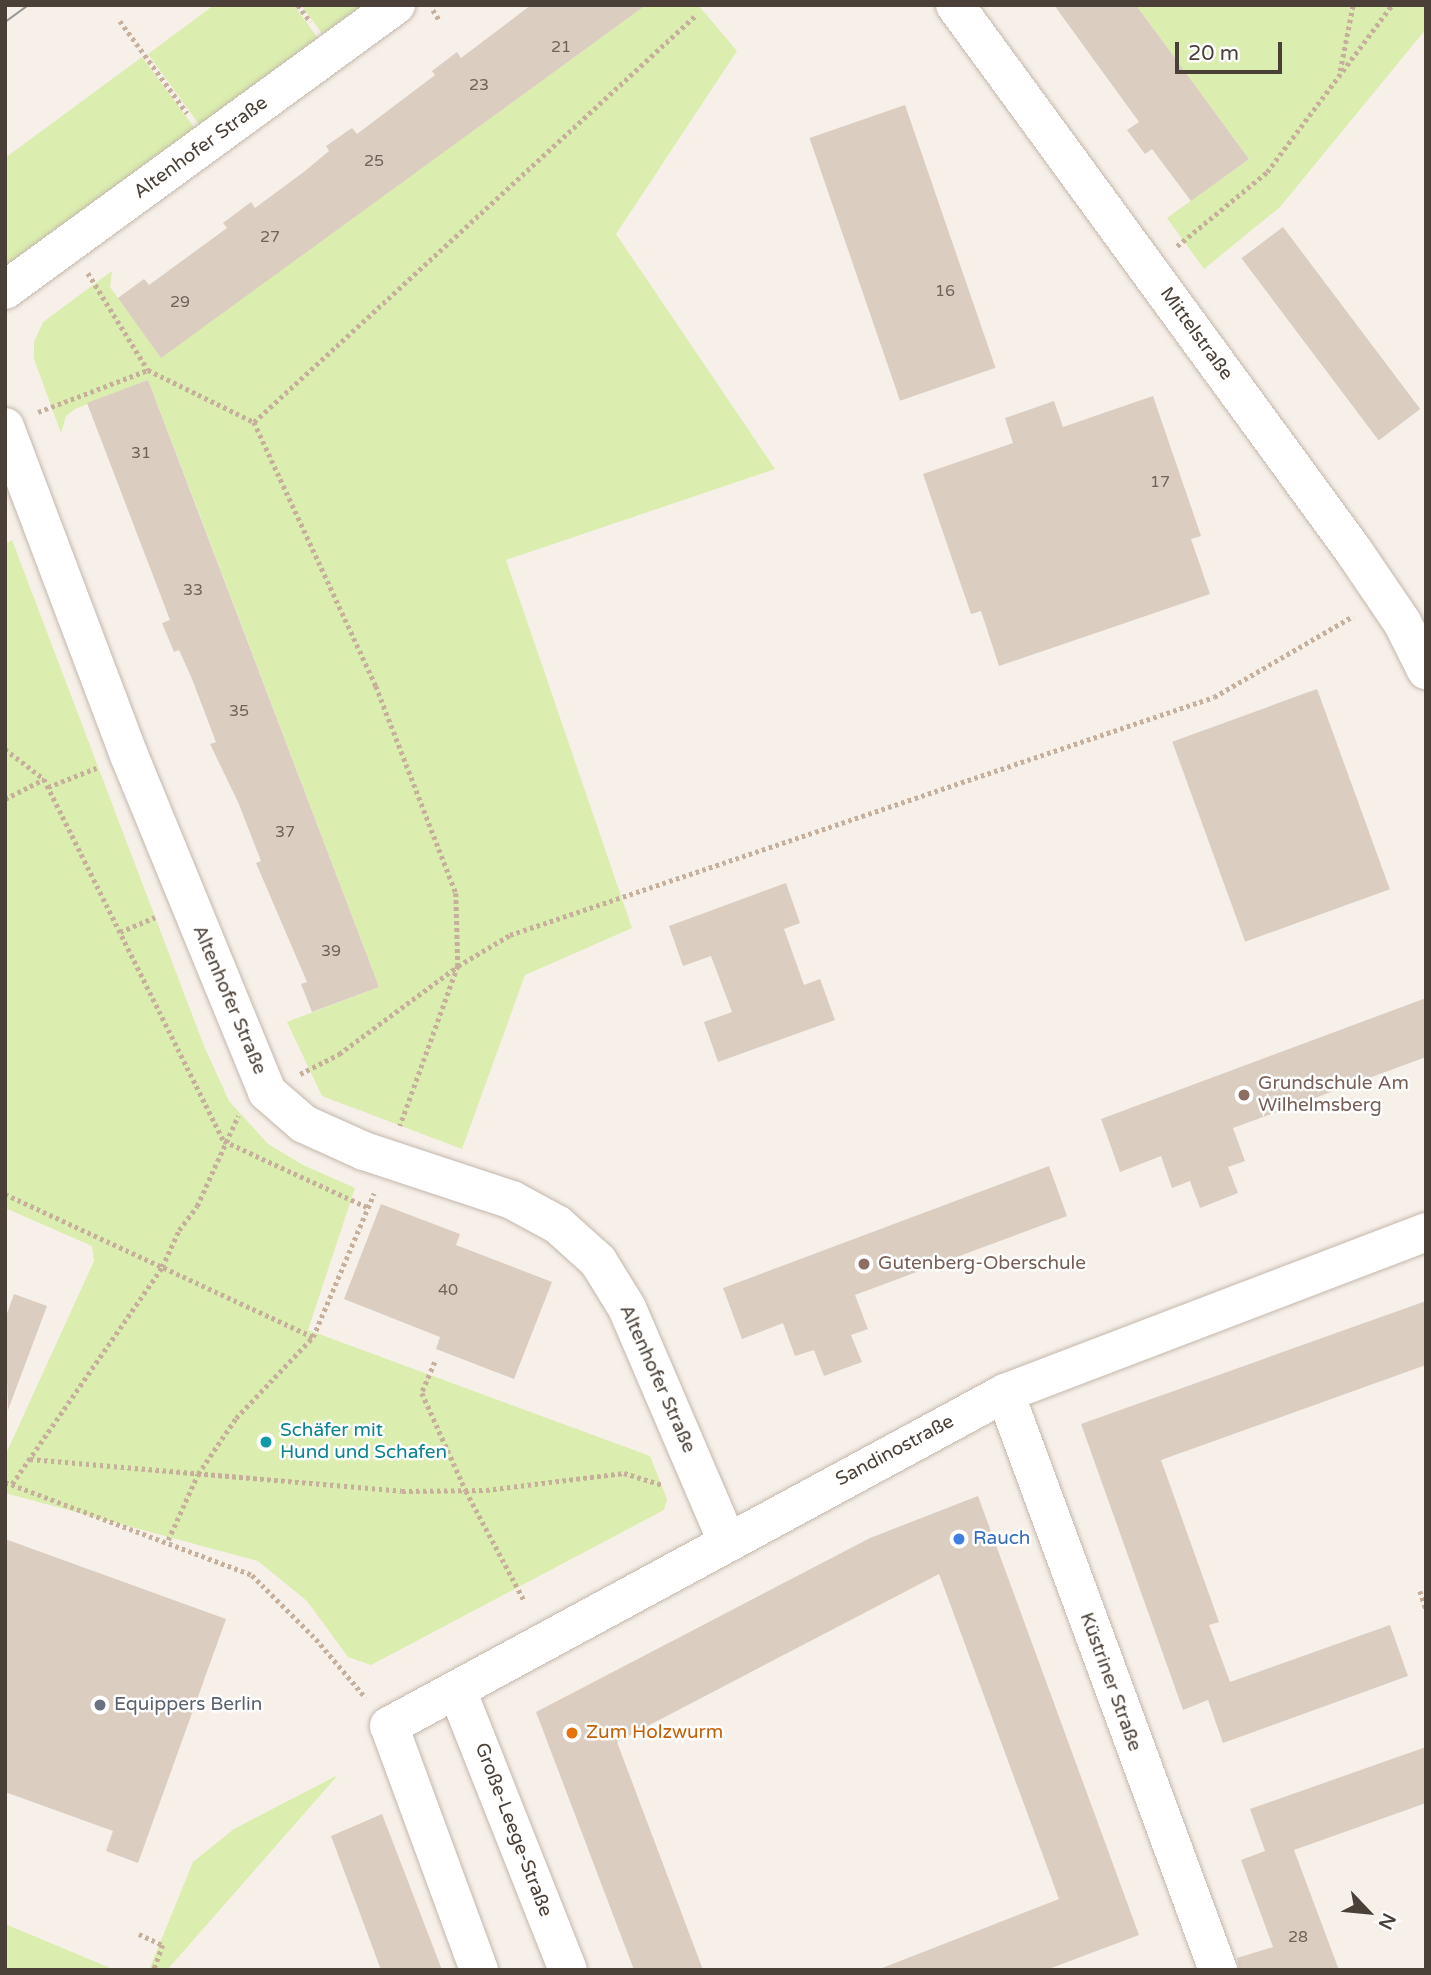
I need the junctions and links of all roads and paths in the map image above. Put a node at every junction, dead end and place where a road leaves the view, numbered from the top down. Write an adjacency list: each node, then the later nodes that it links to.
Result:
1 (396, 5): 8 (street, Altenhofer Straße)
2 (955, 5): 16 (street, Mittelstraße)
3 (1353, 5): 7 (path)
4 (1392, 5): 7 (path)
5 (697, 14): 14 (path)
6 (120, 21): 8 (path)
7 (1340, 72): 9 (path)
8 (211, 140): 10 (street, Altenhofer Straße)
9 (1176, 246)
10 (5, 290)
11 (106, 298): 12 (path)
12 (148, 370): 13 (path); 14 (path)
13 (18, 421): 21 (street, Altenhofer Straße)
14 (254, 422): 20 (path)
15 (1360, 611): 20 (path)
16 (1426, 670)
17 (5, 749): 18 (path)
18 (44, 779): 19 (path); 22 (path)
19 (5, 799)
20 (458, 966): 21 (path); 23 (path)
21 (268, 1091): 22 (path); 23 (street, Altenhofer Straße)
22 (224, 1141): 25 (path); 27 (path)
23 (389, 1158): 25 (path); 36 (street, Altenhofer Straße)
24 (6, 1194): 27 (path)
25 (368, 1207): 28 (path)
26 (1426, 1231): 30 (street, Sandinostraße)
27 (162, 1267): 28 (path); 31 (path)
28 (313, 1338): 32 (path)
29 (435, 1362): 35 (path)
30 (1005, 1393): 37 (street, Sandinostraße); 48 (street, Küstriner Straße)
31 (30, 1460): 32 (path); 34 (path)
32 (198, 1474): 35 (path); 38 (path)
33 (5, 1482): 34 (path)
34 (12, 1484): 38 (path)
35 (466, 1490): 36 (path); 40 (path)
36 (711, 1500): 37 (street, Altenhofer Straße)
37 (726, 1539): 42 (street, Sandinostraße)
38 (168, 1540): 43 (path)
39 (1420, 1591): 41 (path)
40 (524, 1600)
41 (1426, 1608)
42 (457, 1690): 43 (street, Sandinostraße); 47 (street, Große-Leege-Straße)
43 (389, 1726): 46 (street)
44 (139, 1934): 45 (path)
45 (154, 1970)
46 (479, 1970)
47 (568, 1970)
48 (1217, 1970)

